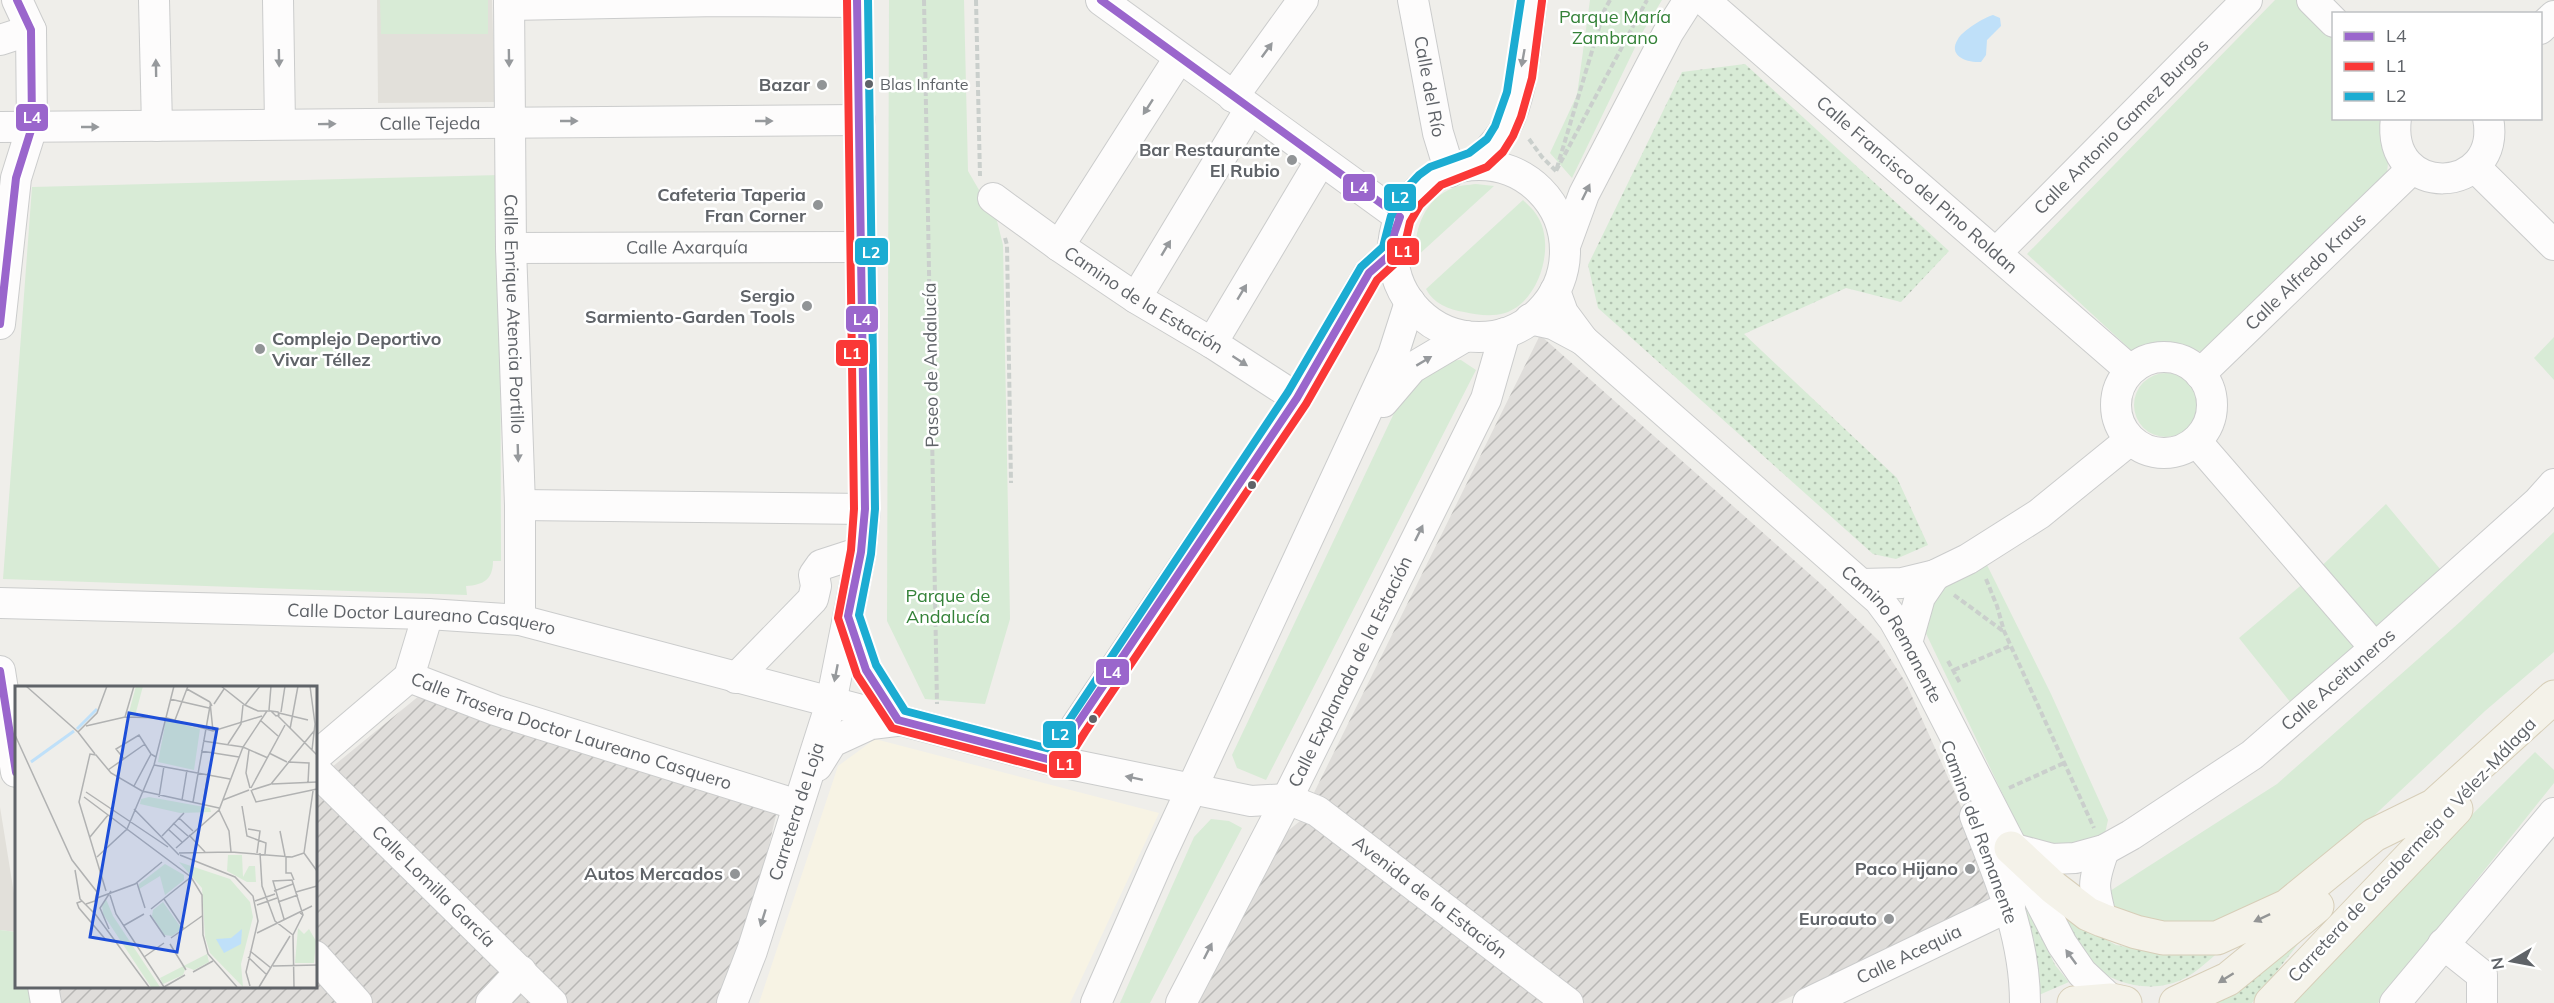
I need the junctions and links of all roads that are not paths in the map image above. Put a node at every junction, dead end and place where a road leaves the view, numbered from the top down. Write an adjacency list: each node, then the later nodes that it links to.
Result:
1 (17, 0): 20 (street)
2 (154, 0): 29 (street, one-way to 2)
3 (278, 0): 28 (street, one-way to 28)
4 (1101, 0): 22 (street)
5 (1303, 0): 23 (street, one-way to 5)
6 (1413, 0): 33 (street, Calle del Río)
7 (1532, 0): 33 (street, one-way to 33)
8 (1689, 0): 40 (street, one-way to 8)
9 (1704, 0): 44 (street, Calle Francisco del Pino Roldan)
10 (2247, 0): 44 (street, Calle Antonio Gamez Burgos)
11 (2312, 0): 18 (street)
12 (662, 1): 13 (street); 16 (street)
13 (719, 1): 14 (street)
14 (857, 1): 24 (street, Carretera de Loja)
15 (509, 2): 16 (street); 27 (street, Calle Enrique Atencia Portillo, one-way to 27)
16 (599, 2)
17 (2554, 15): 19 (street)
18 (2332, 20)
19 (2542, 28)
20 (31, 30): 21 (street); 31 (street)
21 (0, 40)
22 (1179, 58): 23 (street); 39 (street, one-way to 39)
23 (1242, 103): 32 (street); 46 (street, one-way to 23)
24 (860, 120): 27 (street, Calle Tejeda, one-way to 24); 41 (street, Carretera de Loja)
25 (2396, 120): 35 (street)
26 (2488, 120): 34 (street)
27 (510, 122): 28 (street, Calle Tejeda, one-way to 27); 42 (street, Calle Enrique Atencia Portillo)
28 (280, 124): 29 (street, Calle Tejeda)
29 (157, 126): 31 (street, Calle Tejeda, one-way to 29)
30 (0, 127): 31 (street, Calle Tejeda)
31 (32, 127): 48 (street)
32 (1321, 160): 37 (street); 52 (street, one-way to 32)
33 (1463, 167): 37 (street); 40 (street)
34 (2475, 167): 35 (street); 38 (street)
35 (2412, 169): 54 (street, Calle Alfredo Kraus)
36 (993, 198): 39 (street, Camino de la Estación)
37 (1400, 217): 43 (street)
38 (2554, 245)
39 (1059, 246): 46 (street, Camino de la Estación)
40 (1565, 246): 45 (street)
41 (862, 247): 42 (street, Calle Axarquía); 61 (street, Carretera de Loja)
42 (511, 248): 60 (street, Calle Enrique Atencia Portillo, one-way to 60)
43 (1393, 252): 47 (street); 55 (street)
44 (1996, 253): 53 (street, Calle Francisco del Pino Roldan)
45 (1555, 291): 49 (street); 51 (street, Camino Remanente)
46 (1136, 298): 52 (street, Camino de la Estación)
47 (1410, 302): 50 (street); 56 (street)
48 (0, 324)
49 (1517, 326): 50 (street); 51 (street, Camino Remanente); 83 (street, Calle Explanada de la Estación, one-way to 49)
50 (1466, 336): 56 (street, one-way to 50)
51 (1583, 340): 64 (street, Camino Remanente)
52 (1212, 343): 55 (street, Camino de la Estación, one-way to 55)
53 (2130, 370): 54 (street); 57 (street)
54 (2200, 374): 58 (street)
55 (1298, 398): 78 (street)
56 (1355, 434): 81 (street)
57 (2130, 440): 58 (street); 63 (street)
58 (2196, 441): 69 (street)
59 (2554, 484): 69 (street, Calle Aceituneros)
60 (520, 505): 61 (street); 68 (street, Calle Enrique Atencia Portillo)
61 (865, 509): 62 (street, Carretera de Loja)
62 (861, 552): 67 (street, Carretera de Loja); 73 (street)
63 (1935, 575): 64 (street); 70 (street)
64 (1862, 584): 70 (street, Camino Remanente)
65 (0, 603): 66 (street, Calle Doctor Laureano Casquero)
66 (428, 614): 68 (street, Calle Doctor Laureano Casquero); 72 (street, Calle Trasera Doctor Laureano Casquero)
67 (848, 616): 75 (street, Carretera de Loja, one-way to 75); 76 (street)
68 (520, 620): 73 (street, Calle Doctor Laureano Casquero)
69 (2375, 648): 87 (street, Calle Aceituneros)
70 (1912, 654): 86 (street, Camino Remanente); 88 (street, Camino del Remanente)
71 (0, 672): 79 (street)
72 (409, 677): 77 (street); 82 (street, Calle Trasera Doctor Laureano Casquero)
73 (736, 678): 75 (street, Calle Doctor Laureano Casquero)
74 (2554, 697): 84 (main road, Carretera de Casabermeja a Vélez-Málaga); 107 (main road, Carretera de Casabermeja a Vélez-Málaga)
75 (831, 703): 76 (street, Calle Doctor Laureano Casquero); 82 (street, Carretera de Loja)
76 (898, 720): 78 (street, Calle Doctor Laureano Casquero); 82 (street)
77 (316, 756)
78 (1055, 761): 81 (street, Calle Doctor Laureano Casquero, one-way to 78)
79 (15, 766)
80 (316, 771): 92 (street, Calle Lomilla García)
81 (1191, 790): 83 (street, Calle Doctor Laureano Casquero); 100 (street)
82 (802, 794): 99 (street, Carretera de Loja, one-way to 99)
83 (1287, 799): 101 (street, Calle Explanada de la Estación, one-way to 83); 102 (street, Avenida de la Estación)
84 (2433, 806): 89 (main road, one-way to 89); 106 (main road, Carretera de Casabermeja a Vélez-Málaga, one-way to 106)
85 (2554, 813): 90 (street)
86 (2011, 848): 87 (street, Calle Aceituneros); 89 (main road); 94 (street, Camino Remanente, one-way to 86)
87 (2104, 850): 89 (street)
88 (2010, 906): 103 (street, Calle Acequia); 104 (street, Camino del Remanente)
89 (2102, 920)
90 (2443, 944): 108 (street); 109 (street)
91 (316, 957): 96 (street)
92 (520, 971): 97 (street); 98 (street, Calle Lomilla García)
93 (43, 988): 95 (street)
94 (2118, 1001): 105 (main road)
95 (46, 1003)
96 (357, 1003)
97 (491, 1003)
98 (552, 1003)
99 (732, 1003)
100 (1096, 1003)
101 (1181, 1003)
102 (1569, 1003)
103 (1809, 1003)
104 (2025, 1003)
105 (2074, 1003)
106 (2176, 1003)
107 (2271, 1003)
108 (2395, 1003)
109 (2482, 1003)

